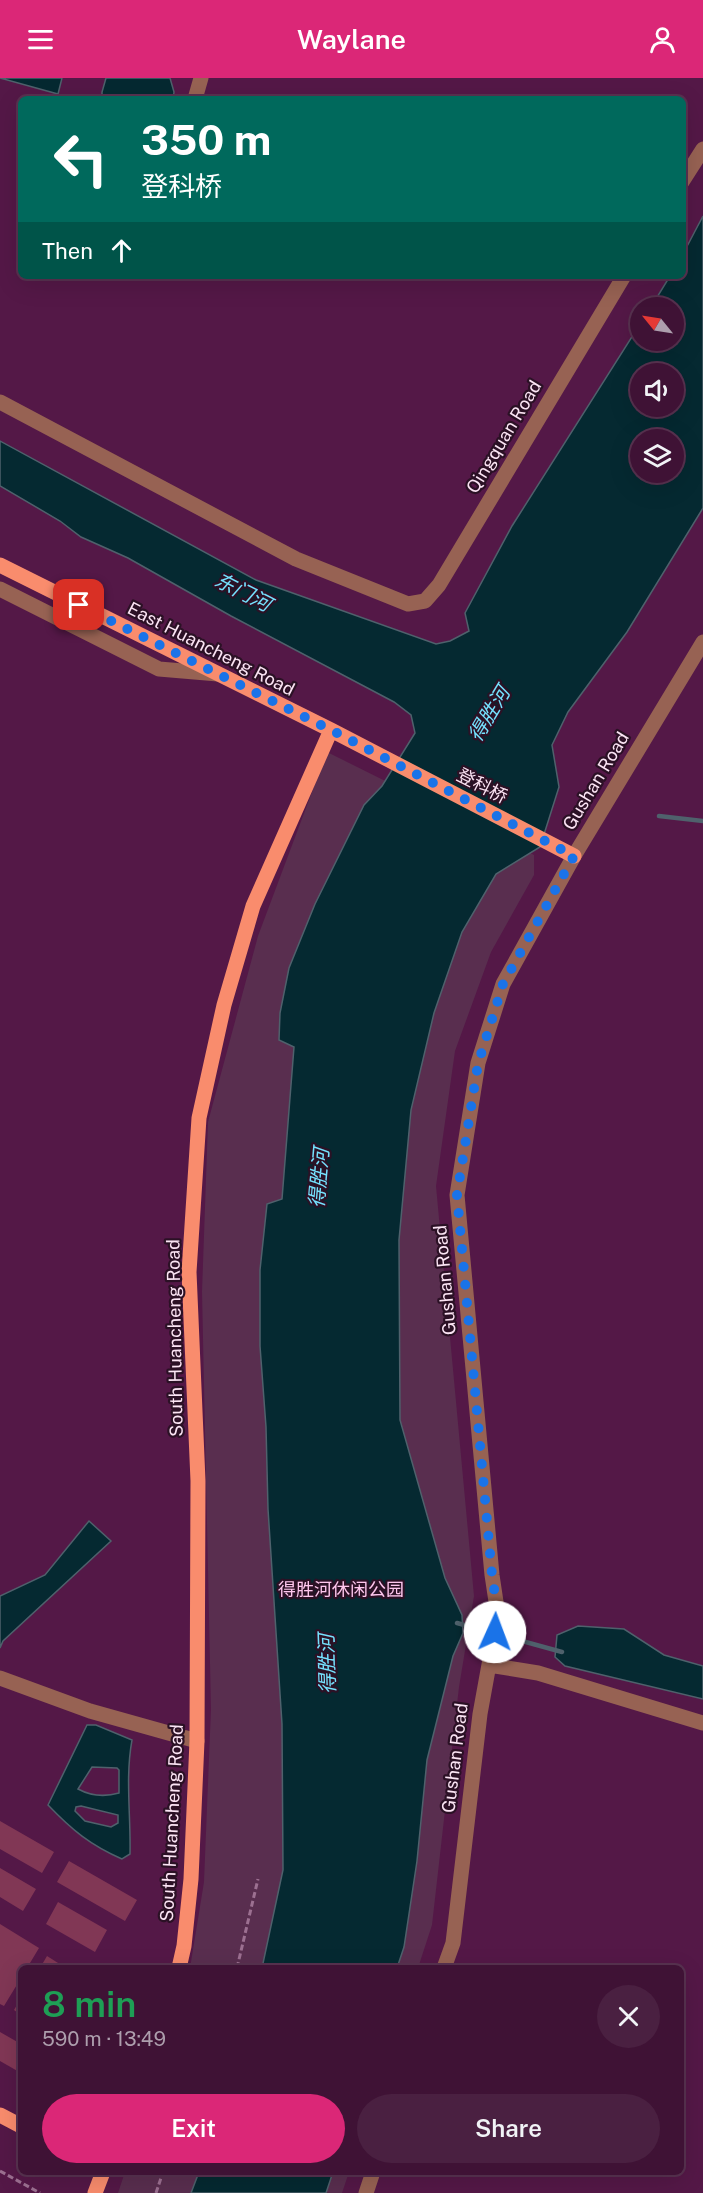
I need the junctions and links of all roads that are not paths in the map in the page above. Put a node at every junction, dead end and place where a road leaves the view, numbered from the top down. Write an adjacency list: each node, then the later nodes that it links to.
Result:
1 (201, 78): 2 (street)
2 (196, 96)
3 (703, 149): 4 (street)
4 (686, 176)
5 (622, 279): 6 (street, Qingquan Road)
6 (0, 402)
7 (0, 565): 10 (main road, East Huancheng Road)
8 (0, 589): 10 (street)
9 (703, 642): 13 (street, Gushan Road)
10 (218, 674): 11 (main road, East Huancheng Road)
11 (331, 730): 12 (main road, East Huancheng Road); 17 (main road, South Huancheng Road)
12 (371, 752): 13 (main road, 登科桥)
13 (574, 856): 14 (street, Gushan Road)
14 (489, 1665): 16 (street); 19 (street, Gushan Road)
15 (0, 1678): 17 (street)
16 (703, 1723)
17 (197, 1741): 18 (main road, South Huancheng Road)
18 (180, 1965)
19 (445, 1965)
20 (0, 2115): 21 (main road)
21 (18, 2124)
22 (102, 2175): 24 (main road)
23 (373, 2175): 25 (street)
24 (95, 2193)
25 (366, 2193)

